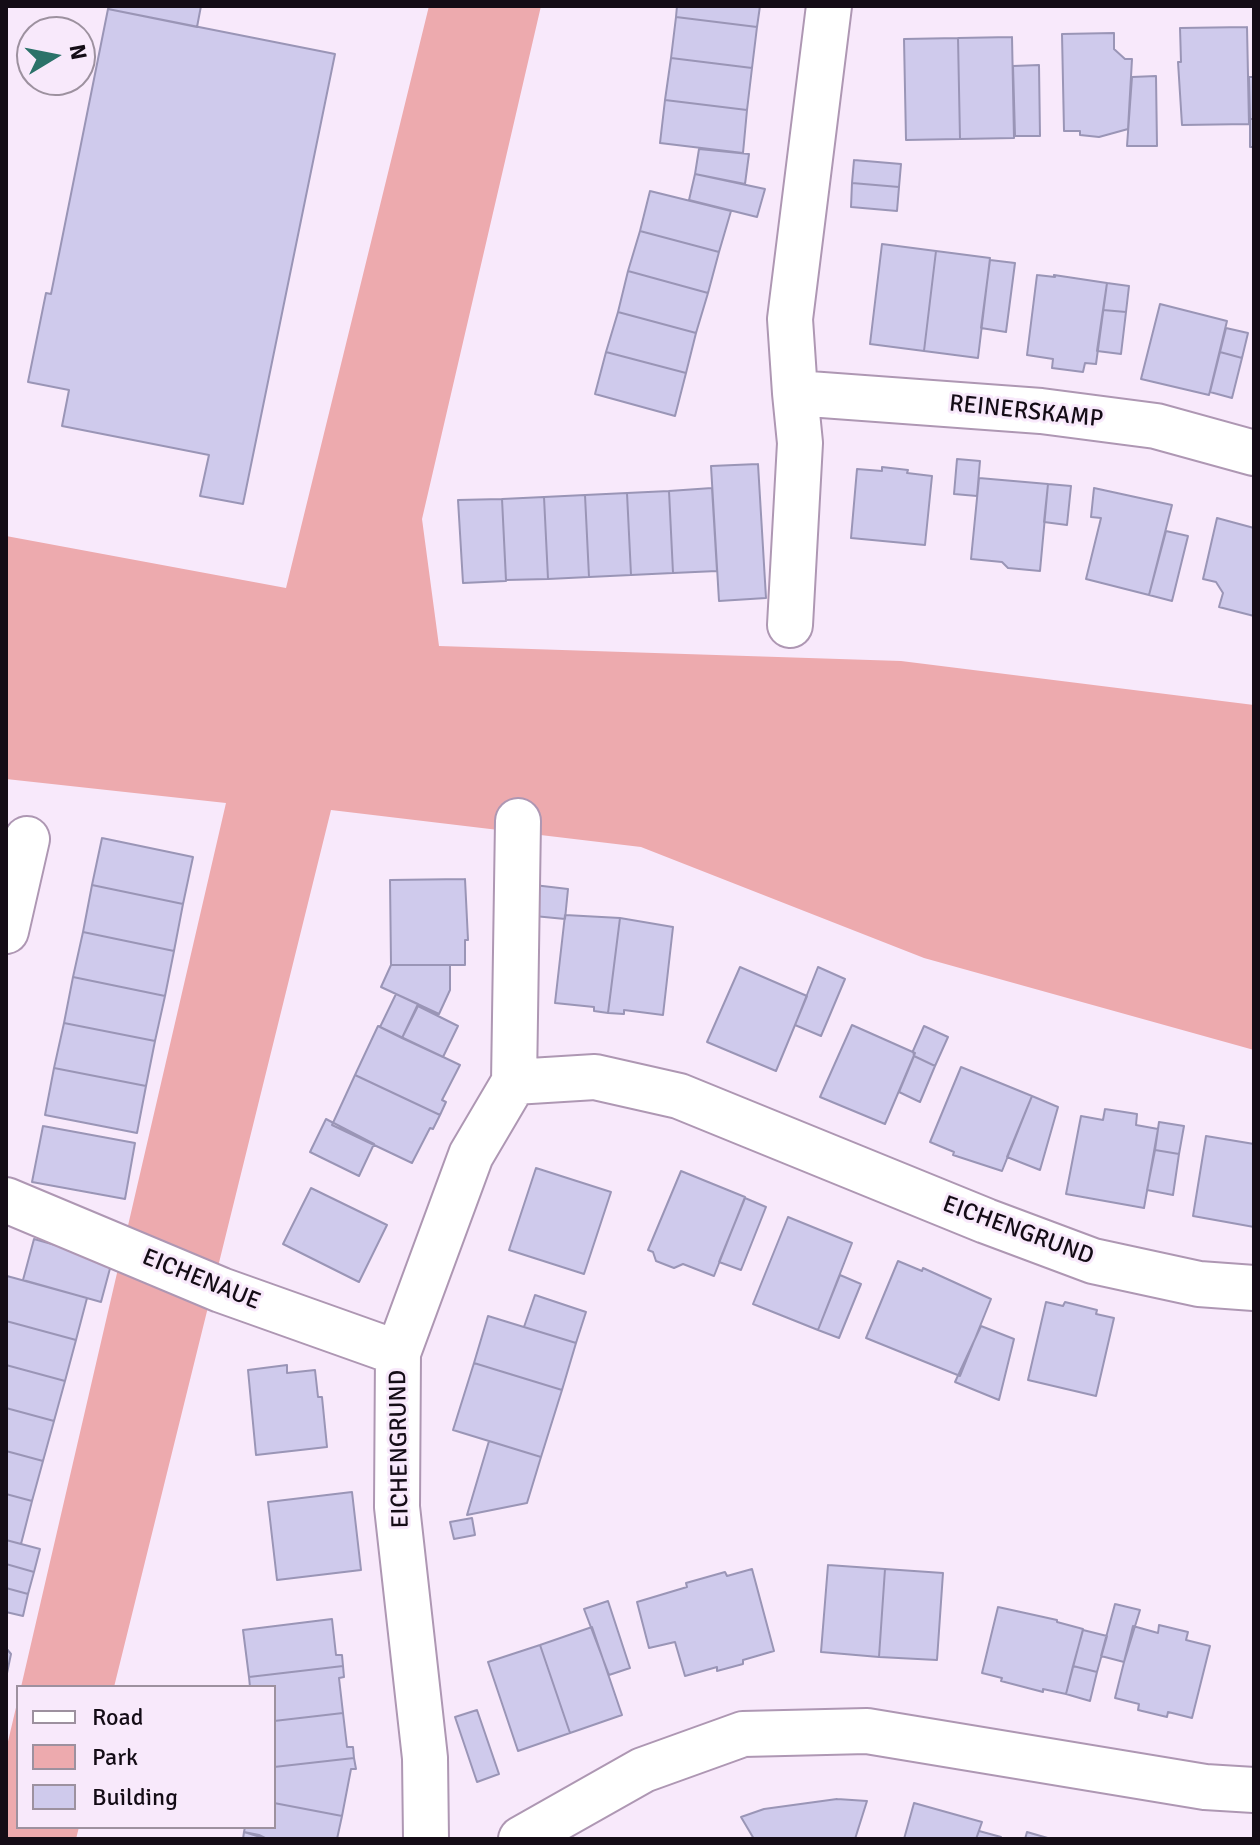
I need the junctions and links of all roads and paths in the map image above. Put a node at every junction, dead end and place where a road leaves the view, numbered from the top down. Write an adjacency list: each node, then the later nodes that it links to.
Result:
1 (829, 6): 2 (street)
2 (795, 393): 3 (street, REINERSKAMP); 4 (street)
3 (1254, 453)
4 (790, 625)
5 (518, 821): 8 (street, EICHENGRUND)
6 (27, 839): 7 (street)
7 (6, 931)
8 (514, 1082): 10 (street, EICHENGRUND); 11 (street, EICHENGRUND)
9 (6, 1200): 11 (street, EICHENAUE)
10 (1254, 1288)
11 (398, 1353): 13 (street, EICHENGRUND)
12 (1254, 1790): 14 (street)
13 (426, 1839)
14 (521, 1839)

